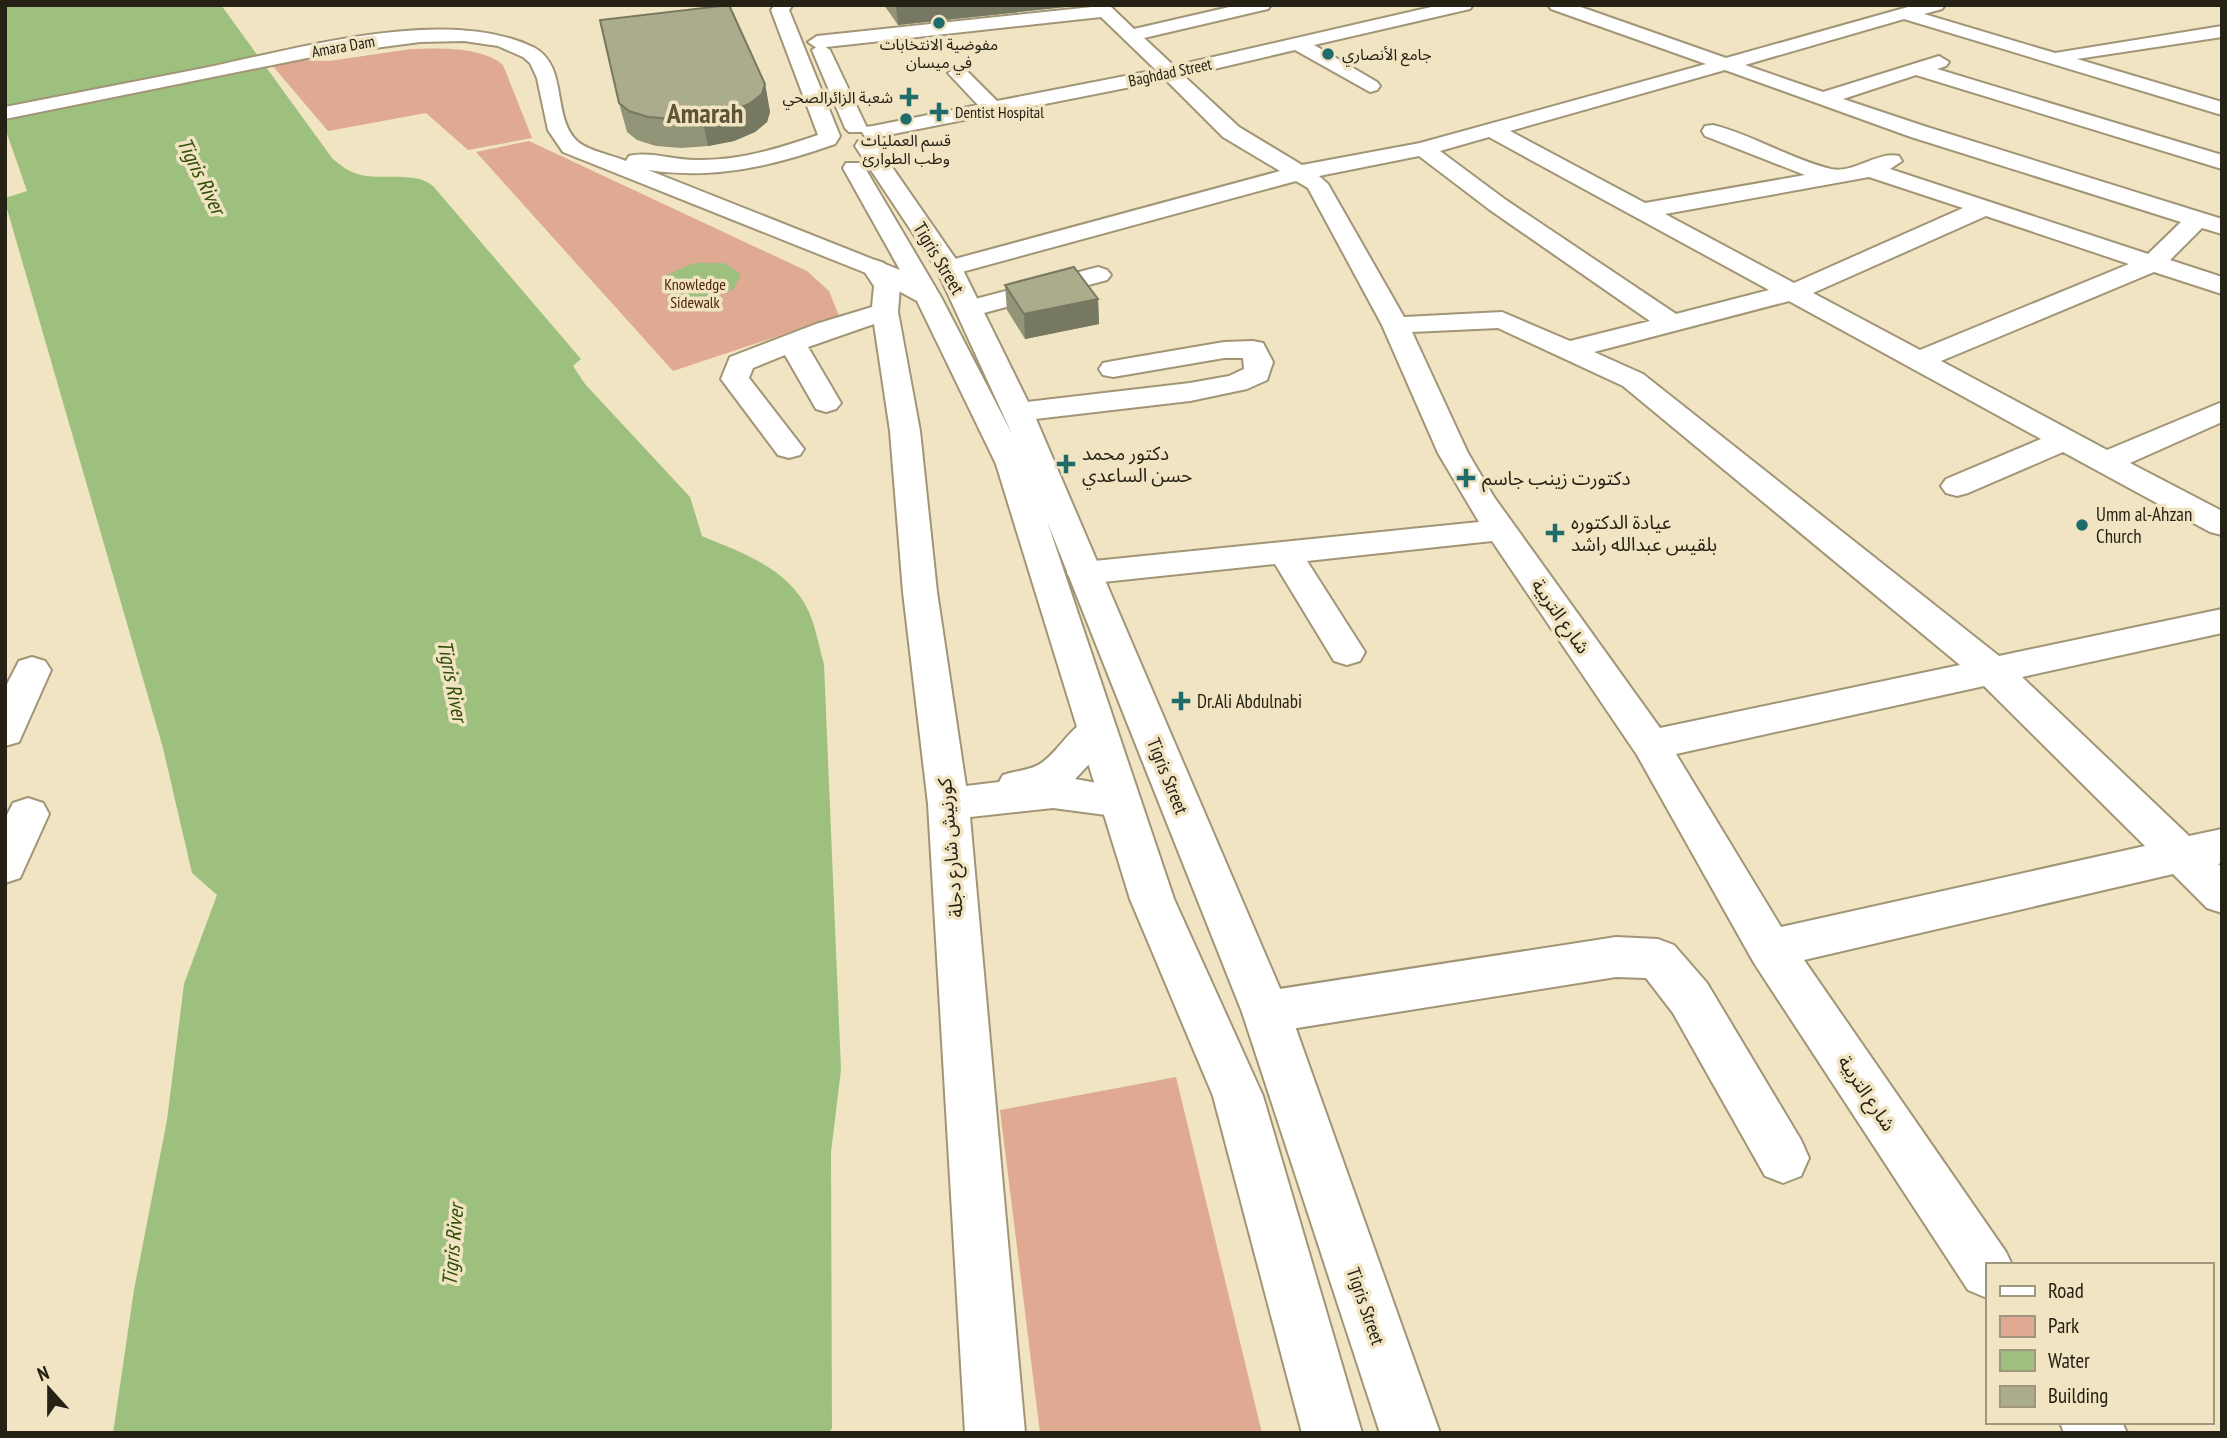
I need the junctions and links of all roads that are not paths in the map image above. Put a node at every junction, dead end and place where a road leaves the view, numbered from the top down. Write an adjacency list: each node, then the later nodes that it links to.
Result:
1 (784, 5): 25 (street, Tigris Street)
2 (1262, 5): 11 (street)
3 (1464, 5): 14 (street, Baghdad Street)
4 (1557, 5): 16 (street)
5 (1879, 5): 8 (street)
6 (1936, 5): 8 (street)
7 (1102, 8): 11 (street, شارع التربية); 12 (street)
8 (1904, 14): 13 (street); 16 (street)
9 (807, 20): 12 (street, Tigris Street)
10 (2222, 31): 15 (street)
11 (1131, 35): 19 (street, شارع التربية)
12 (817, 42): 28 (street, Tigris Street)
13 (2000, 43): 15 (street); 17 (street)
14 (1298, 44): 19 (street, Baghdad Street); 20 (street)
15 (2049, 58): 23 (street)
16 (1727, 64): 21 (street); 26 (street)
17 (1916, 69): 21 (street); 31 (street)
18 (958, 73): 22 (street)
19 (1171, 73): 22 (street, Baghdad Street); 35 (street, شارع التربية)
20 (1370, 86)
21 (1824, 98): 29 (street)
22 (992, 108): 28 (street, Baghdad Street)
23 (2222, 109)
24 (5, 112): 32 (street, Amara Dam)
25 (819, 114): 28 (street, Tigris Street); 33 (street)
26 (1492, 130): 30 (street); 38 (street)
27 (1713, 131): 36 (street)
28 (847, 139): 32 (street); 33 (street); 43 (street, Tigris Street)
29 (1943, 139): 34 (street); 39 (street)
30 (1423, 149): 35 (street); 48 (street)
31 (2222, 162)
32 (623, 163): 33 (street); 41 (street)
33 (698, 166)
34 (1870, 170): 36 (street); 37 (street)
35 (1298, 173): 43 (street); 49 (street, شارع التربية)
36 (1831, 177): 38 (street)
37 (1982, 209): 40 (street); 45 (street)
38 (1643, 211): 45 (street)
39 (2210, 223): 40 (street)
40 (2153, 263): 44 (street); 52 (street)
41 (875, 268): 43 (street); 47 (street, كورنيش شارع دجلة)
42 (1098, 275): 46 (street)
43 (939, 282): 46 (street, Tigris Street); 69 (street, Tigris Street)
44 (2222, 286)
45 (1794, 292): 48 (street); 52 (street)
46 (969, 309): 56 (street, Tigris Street)
47 (885, 312): 50 (street); 73 (street, كورنيش شارع دجلة)
48 (1671, 323): 51 (street)
49 (1395, 325): 51 (street); 62 (street, شارع التربية)
50 (792, 343): 54 (street); 58 (street)
51 (1567, 350): 68 (street)
52 (1920, 360): 57 (street)
53 (1114, 369): 56 (street)
54 (826, 402)
55 (2222, 411): 59 (street)
56 (1018, 412): 64 (street, Tigris Street)
57 (2065, 440): 59 (street); 60 (street)
58 (789, 449)
59 (2106, 462): 61 (street)
60 (1957, 486)
61 (2222, 526)
62 (1501, 530): 63 (street); 71 (street, شارع التربية)
63 (1285, 552): 64 (street); 66 (street)
64 (1084, 573): 80 (street, Tigris Street)
65 (2222, 621): 68 (street)
66 (1347, 652)
67 (32, 670): 70 (street)
68 (1991, 670): 71 (street); 76 (street)
69 (1098, 730): 72 (street, Tigris Street); 73 (street)
70 (5, 732)
71 (1651, 745): 79 (street, شارع التربية)
72 (1121, 801): 73 (street); 84 (street, Tigris Street)
73 (947, 804): 83 (street, كورنيش شارع دجلة)
74 (17, 817): 77 (street)
75 (2222, 846): 76 (street)
76 (2180, 855): 78 (street); 79 (street)
77 (5, 866)
78 (2222, 895)
79 (1770, 949): 82 (street, شارع التربية)
80 (1266, 1012): 81 (street); 85 (street, Tigris Street)
81 (1783, 1158)
82 (1986, 1270)
83 (995, 1428)
84 (1332, 1433)
85 (1410, 1433)

